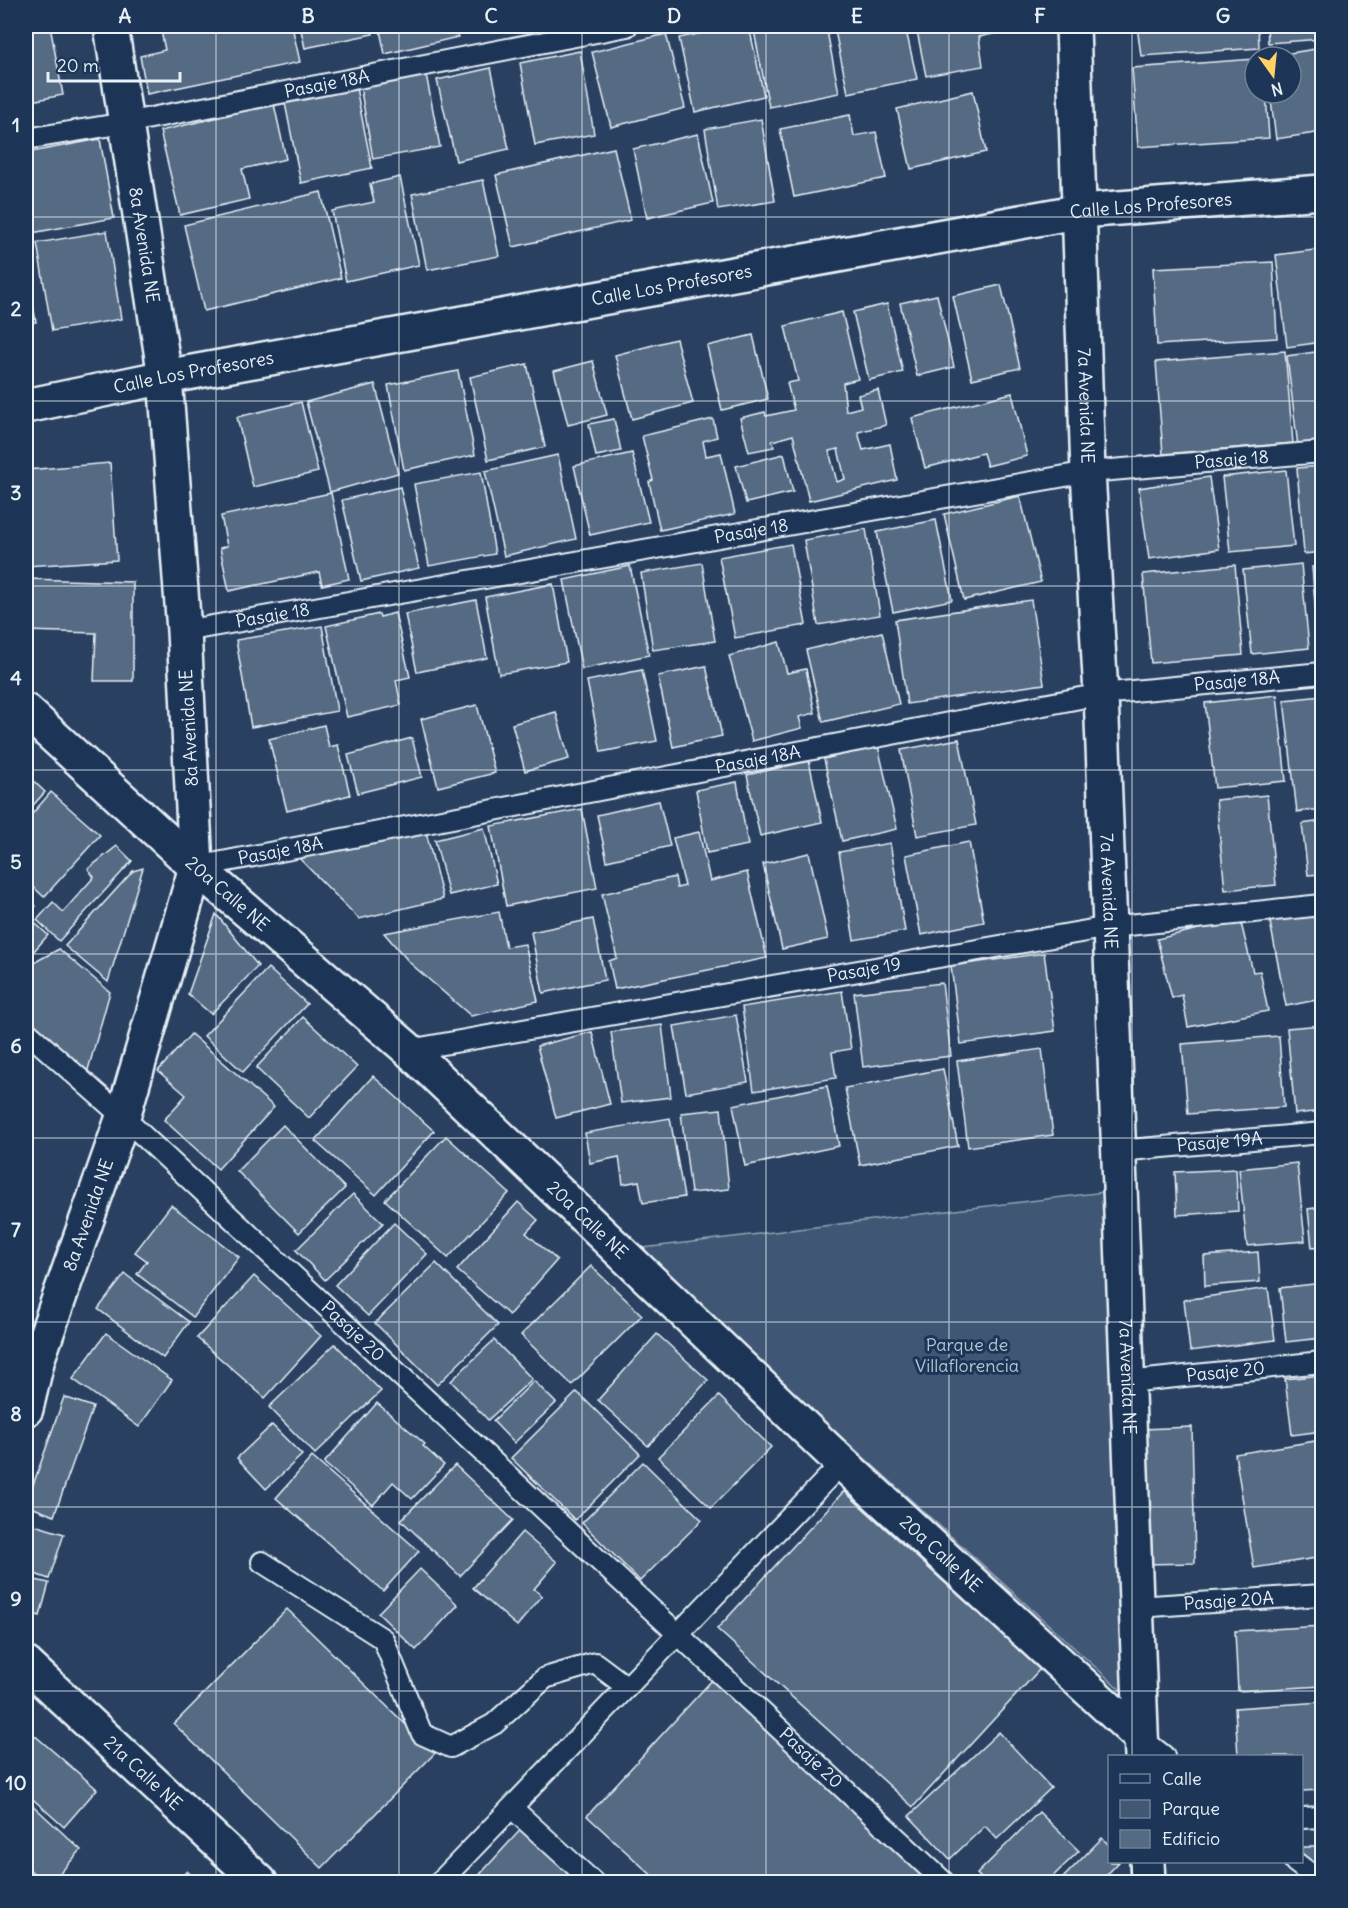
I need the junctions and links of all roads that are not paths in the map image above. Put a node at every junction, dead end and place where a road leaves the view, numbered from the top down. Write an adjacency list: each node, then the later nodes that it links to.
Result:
1 (111, 26): 4 (street, 8a Avenida NE)
2 (627, 26): 4 (lane, Pasaje 18A)
3 (1073, 26): 7 (street, 7a Avenida NE)
4 (125, 123): 5 (lane, Pasaje 18A); 8 (street, 8a Avenida NE)
5 (26, 139)
6 (1323, 192): 7 (street, Calle Los Profesores)
7 (1081, 212): 8 (street, Calle Los Profesores); 11 (street, 7a Avenida NE)
8 (165, 377): 9 (street, Calle Los Profesores); 12 (street, 8a Avenida NE)
9 (26, 406)
10 (1323, 452): 11 (lane, Pasaje 18)
11 (1088, 472): 12 (lane, Pasaje 18); 14 (street, 7a Avenida NE)
12 (184, 631): 16 (street, 8a Avenida NE)
13 (1323, 673): 14 (lane, Pasaje 18A)
14 (1101, 694): 16 (lane, Pasaje 18A); 18 (street, 7a Avenida NE)
15 (26, 711): 16 (street, 20a Calle NE)
16 (196, 867): 20 (street, 20a Calle NE); 21 (street, 8a Avenida NE)
17 (1323, 905): 18 (lane, Pasaje 19)
18 (1109, 927): 20 (lane, Pasaje 19); 23 (street, 7a Avenida NE)
19 (26, 1031): 21 (lane, Pasaje 20)
20 (409, 1050): 28 (street, 20a Calle NE)
21 (123, 1117): 24 (street, 8a Avenida NE); 32 (lane, Pasaje 20)
22 (1323, 1133): 23 (lane, Pasaje 19A)
23 (1118, 1151): 26 (street, 7a Avenida NE)
24 (32, 1352): 27 (street, 8a Avenida NE)
25 (1323, 1362): 26 (lane, Pasaje 20)
26 (1127, 1382): 31 (street, 7a Avenida NE)
27 (26, 1409)
28 (842, 1463): 32 (lane); 35 (street, 20a Calle NE)
29 (262, 1562): 34 (lane)
30 (1323, 1594): 31 (lane, Pasaje 20A)
31 (1136, 1607): 35 (street, 7a Avenida NE)
32 (678, 1634): 34 (lane); 44 (lane, Pasaje 20)
33 (26, 1664): 41 (street, 21a Calle NE)
34 (627, 1687): 36 (lane)
35 (1149, 1750)
36 (512, 1808): 42 (lane); 43 (lane)
37 (1323, 1817): 38 (lane)
38 (1303, 1818)
39 (1147, 1863): 45 (street)
40 (1296, 1863): 46 (lane)
41 (260, 1882)
42 (440, 1882)
43 (593, 1882)
44 (944, 1882)
45 (1148, 1882)
46 (1321, 1882)

